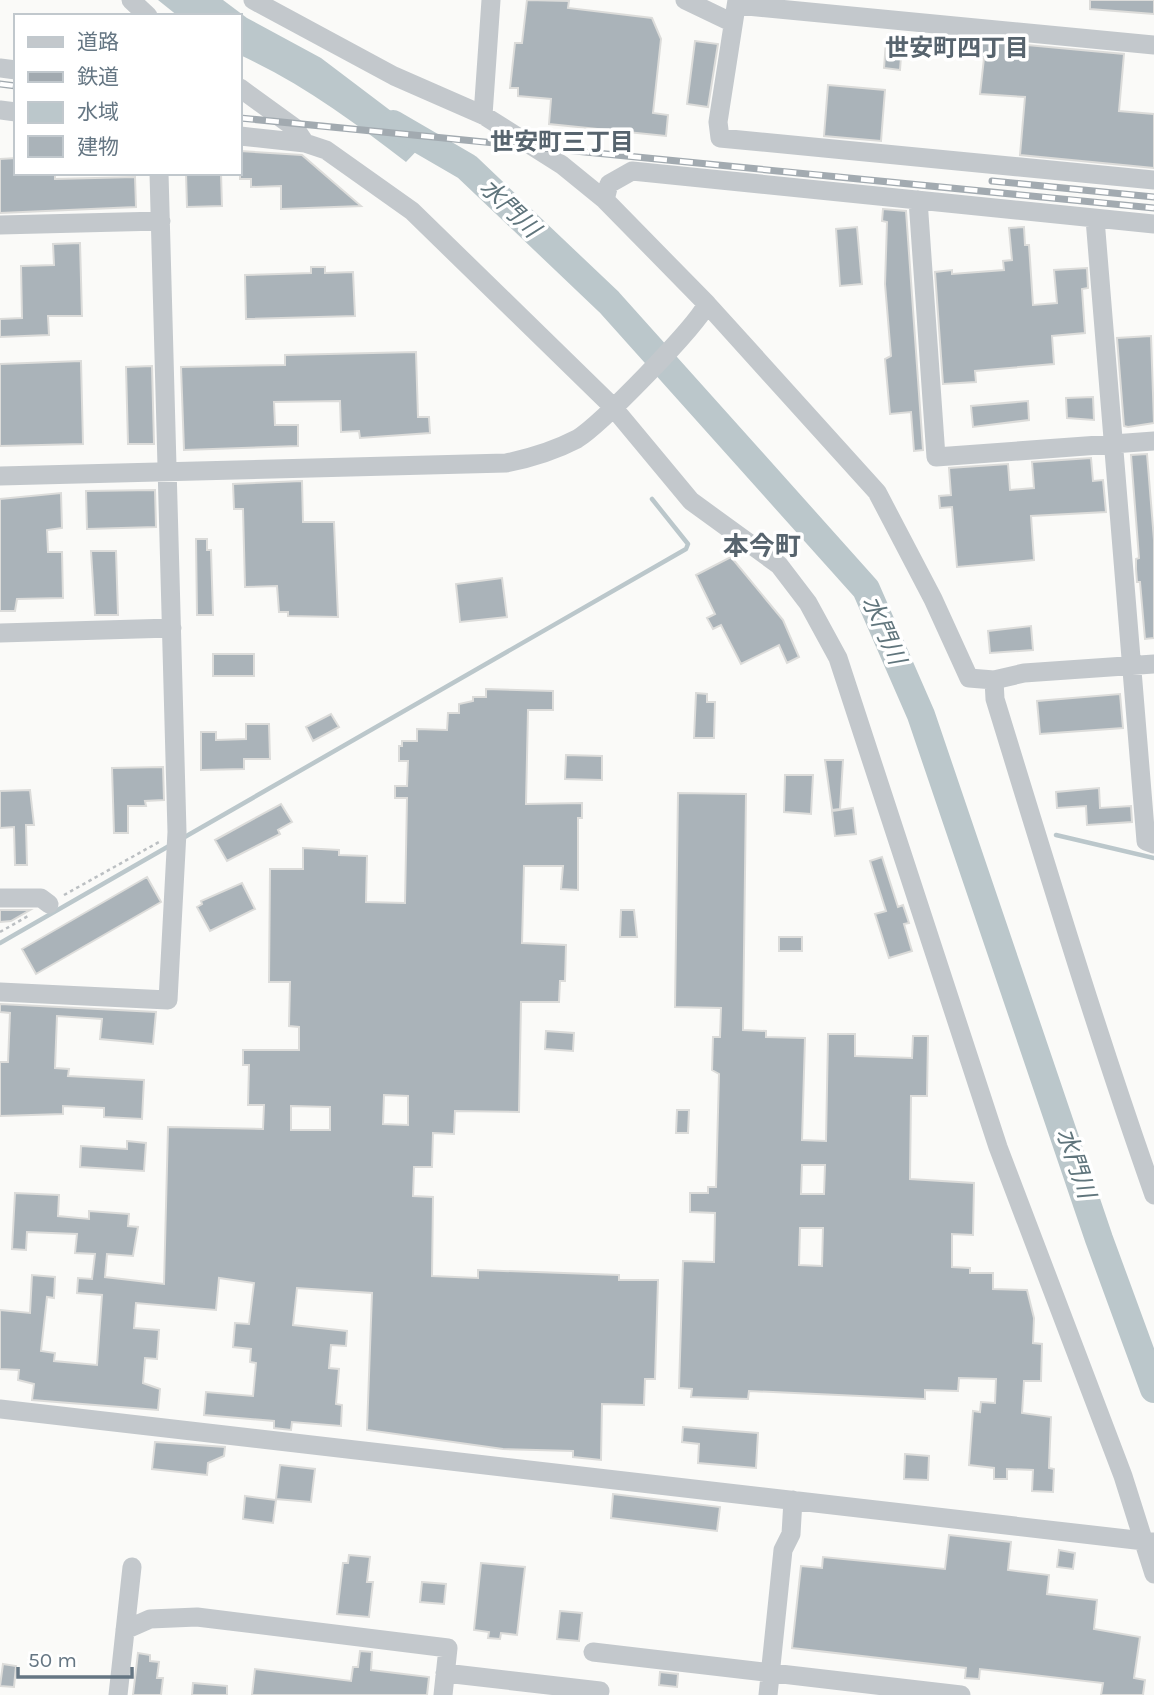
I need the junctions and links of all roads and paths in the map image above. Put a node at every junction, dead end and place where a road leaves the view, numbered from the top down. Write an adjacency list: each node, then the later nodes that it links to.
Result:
1 (131, 0): 6 (street)
2 (253, 0): 9 (street)
3 (491, 0): 9 (street)
4 (685, 0): 5 (street)
5 (736, 9): 7 (street); 13 (street)
6 (146, 14)
7 (1154, 45)
8 (242, 89): 11 (street)
9 (483, 115): 15 (street)
10 (242, 136): 11 (street)
11 (305, 143): 21 (street)
12 (159, 175): 17 (street)
13 (1154, 180)
14 (918, 200): 15 (street); 16 (street); 23 (street)
15 (605, 201): 20 (street)
16 (1095, 219): 19 (street); 23 (street)
17 (161, 221): 18 (street); 24 (street)
18 (0, 225)
19 (1154, 225)
20 (705, 308): 21 (street); 30 (street)
21 (618, 401): 24 (street); 40 (street)
22 (1154, 441): 23 (street)
23 (1112, 444): 29 (street)
24 (167, 472): 25 (street); 26 (street)
25 (0, 476)
26 (172, 628): 27 (street); 31 (street)
27 (0, 633)
28 (1154, 664): 29 (street)
29 (1130, 667): 30 (street); 32 (street)
30 (994, 680): 37 (street)
31 (177, 832): 34 (path); 36 (street)
32 (1154, 844)
33 (0, 898): 34 (street)
34 (49, 904): 35 (path)
35 (0, 932)
36 (0, 992)
37 (1154, 1195)
38 (0, 1409): 39 (street)
39 (793, 1500): 40 (street); 46 (street)
40 (1148, 1542): 42 (street)
41 (132, 1567): 43 (street)
42 (1154, 1574)
43 (125, 1630): 45 (street); 48 (street)
44 (593, 1652): 46 (street)
45 (445, 1674): 47 (street); 49 (street)
46 (771, 1674): 50 (street); 51 (street)
47 (600, 1691)
48 (118, 1695)
49 (443, 1695)
50 (768, 1695)
51 (961, 1695)

